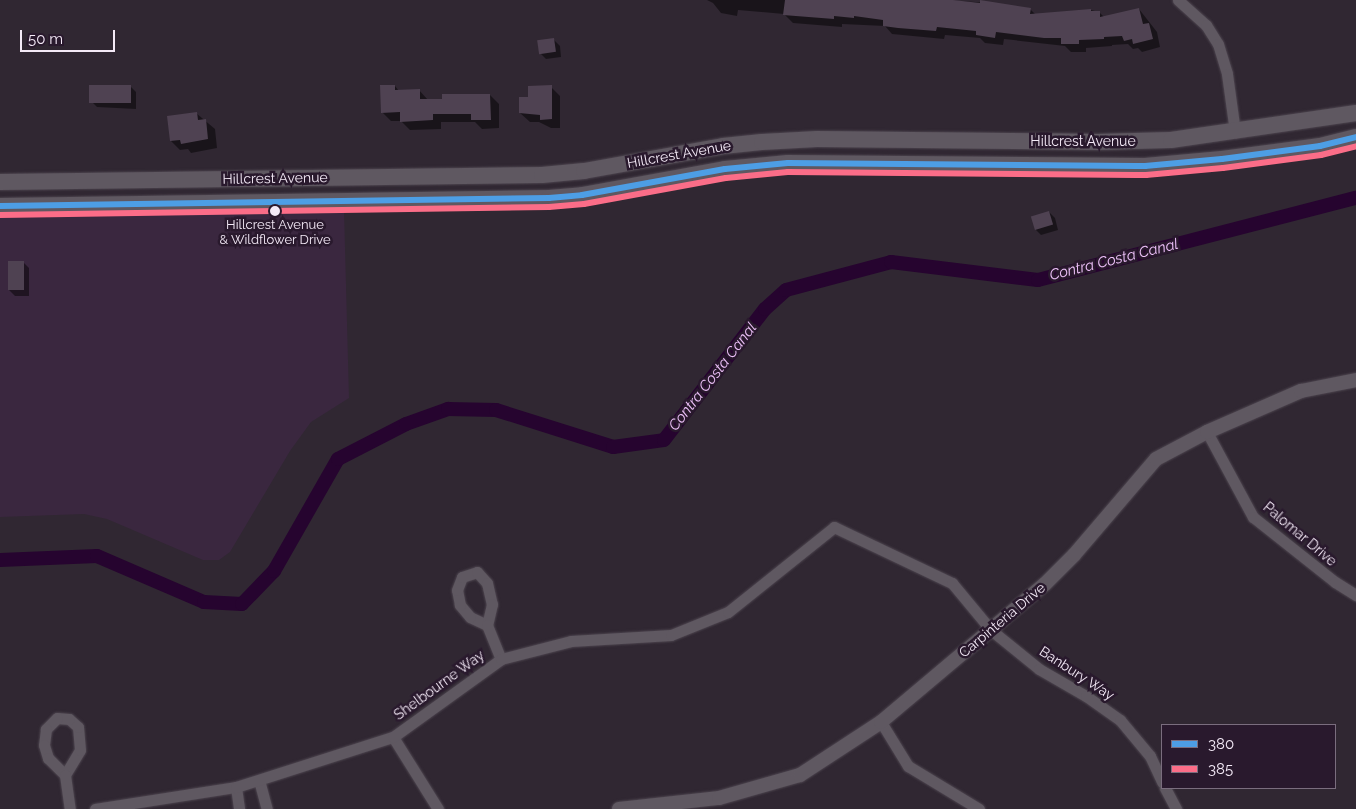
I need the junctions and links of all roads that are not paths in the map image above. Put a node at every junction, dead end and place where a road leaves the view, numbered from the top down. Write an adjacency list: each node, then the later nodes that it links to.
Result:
1 (1178, 0): 3 (street)
2 (1356, 112): 3 (main road, Hillcrest Avenue)
3 (1236, 132): 5 (main road, Hillcrest Avenue)
4 (1356, 137): 7 (main road, Hillcrest Avenue)
5 (415, 176): 6 (main road, Hillcrest Avenue); 7 (main road)
6 (0, 182)
7 (330, 202): 8 (main road, Hillcrest Avenue)
8 (0, 206)
9 (1356, 380): 10 (street, Carpinteria Drive)
10 (1207, 432): 12 (street, Palomar Drive); 14 (street, Carpinteria Drive)
11 (834, 527): 14 (street, Banbury Way); 15 (street, Shelbourne Way)
12 (1356, 595)
13 (487, 625): 15 (street)
14 (991, 630): 16 (street, Carpinteria Drive); 20 (street, Banbury Way)
15 (501, 659): 17 (street, Shelbourne Way)
16 (881, 722): 28 (street, Carpinteria Drive); 29 (street)
17 (393, 737): 19 (street, Shelbourne Way); 27 (street)
18 (65, 775): 18 (street); 23 (street)
19 (259, 780): 21 (street, Shelbourne Way); 26 (street)
20 (1161, 780)
21 (236, 787): 24 (street, Shelbourne Way); 25 (street)
22 (1166, 789): 30 (street)
23 (70, 809)
24 (95, 809)
25 (239, 809)
26 (267, 809)
27 (438, 809)
28 (619, 809)
29 (979, 809)
30 (1176, 809)

